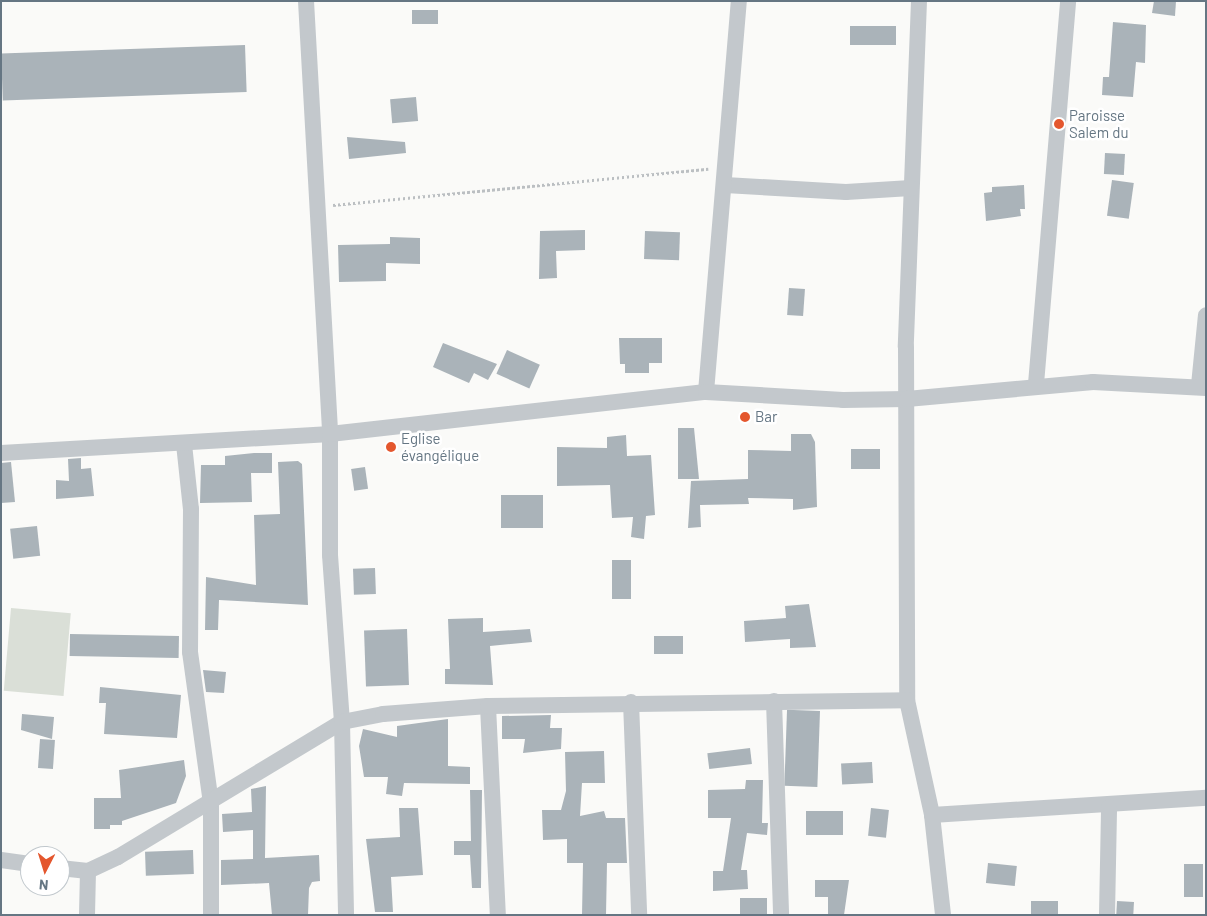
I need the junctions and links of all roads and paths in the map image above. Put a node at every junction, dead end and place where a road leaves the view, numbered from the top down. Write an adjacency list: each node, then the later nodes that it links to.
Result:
1 (306, 1): 8 (street)
2 (740, 1): 5 (street)
3 (919, 1): 7 (street)
4 (1068, 1): 10 (street)
5 (726, 168): 6 (street); 8 (path)
6 (725, 185): 7 (street); 12 (street)
7 (911, 188): 13 (street)
8 (317, 207): 14 (street)
9 (1206, 316): 11 (street)
10 (1036, 384): 11 (street); 13 (street)
11 (1202, 386)
12 (706, 392): 13 (street); 14 (street)
13 (907, 399): 17 (street)
14 (330, 434): 15 (street); 21 (street)
15 (184, 444): 16 (street); 23 (street)
16 (1, 453)
17 (907, 700): 18 (street); 25 (street)
18 (774, 701): 19 (street); 35 (street)
19 (631, 702): 20 (street); 34 (street)
20 (488, 706): 21 (street); 33 (street)
21 (342, 722): 23 (street); 32 (street)
22 (1206, 798): 24 (street)
23 (211, 803): 29 (street); 31 (street)
24 (1109, 807): 25 (street); 37 (street)
25 (932, 815): 36 (street)
26 (1, 860): 27 (street)
27 (20, 863)
28 (70, 869): 29 (street)
29 (88, 871): 30 (street)
30 (87, 915)
31 (211, 915)
32 (346, 915)
33 (498, 915)
34 (639, 915)
35 (781, 915)
36 (943, 915)
37 (1107, 915)

